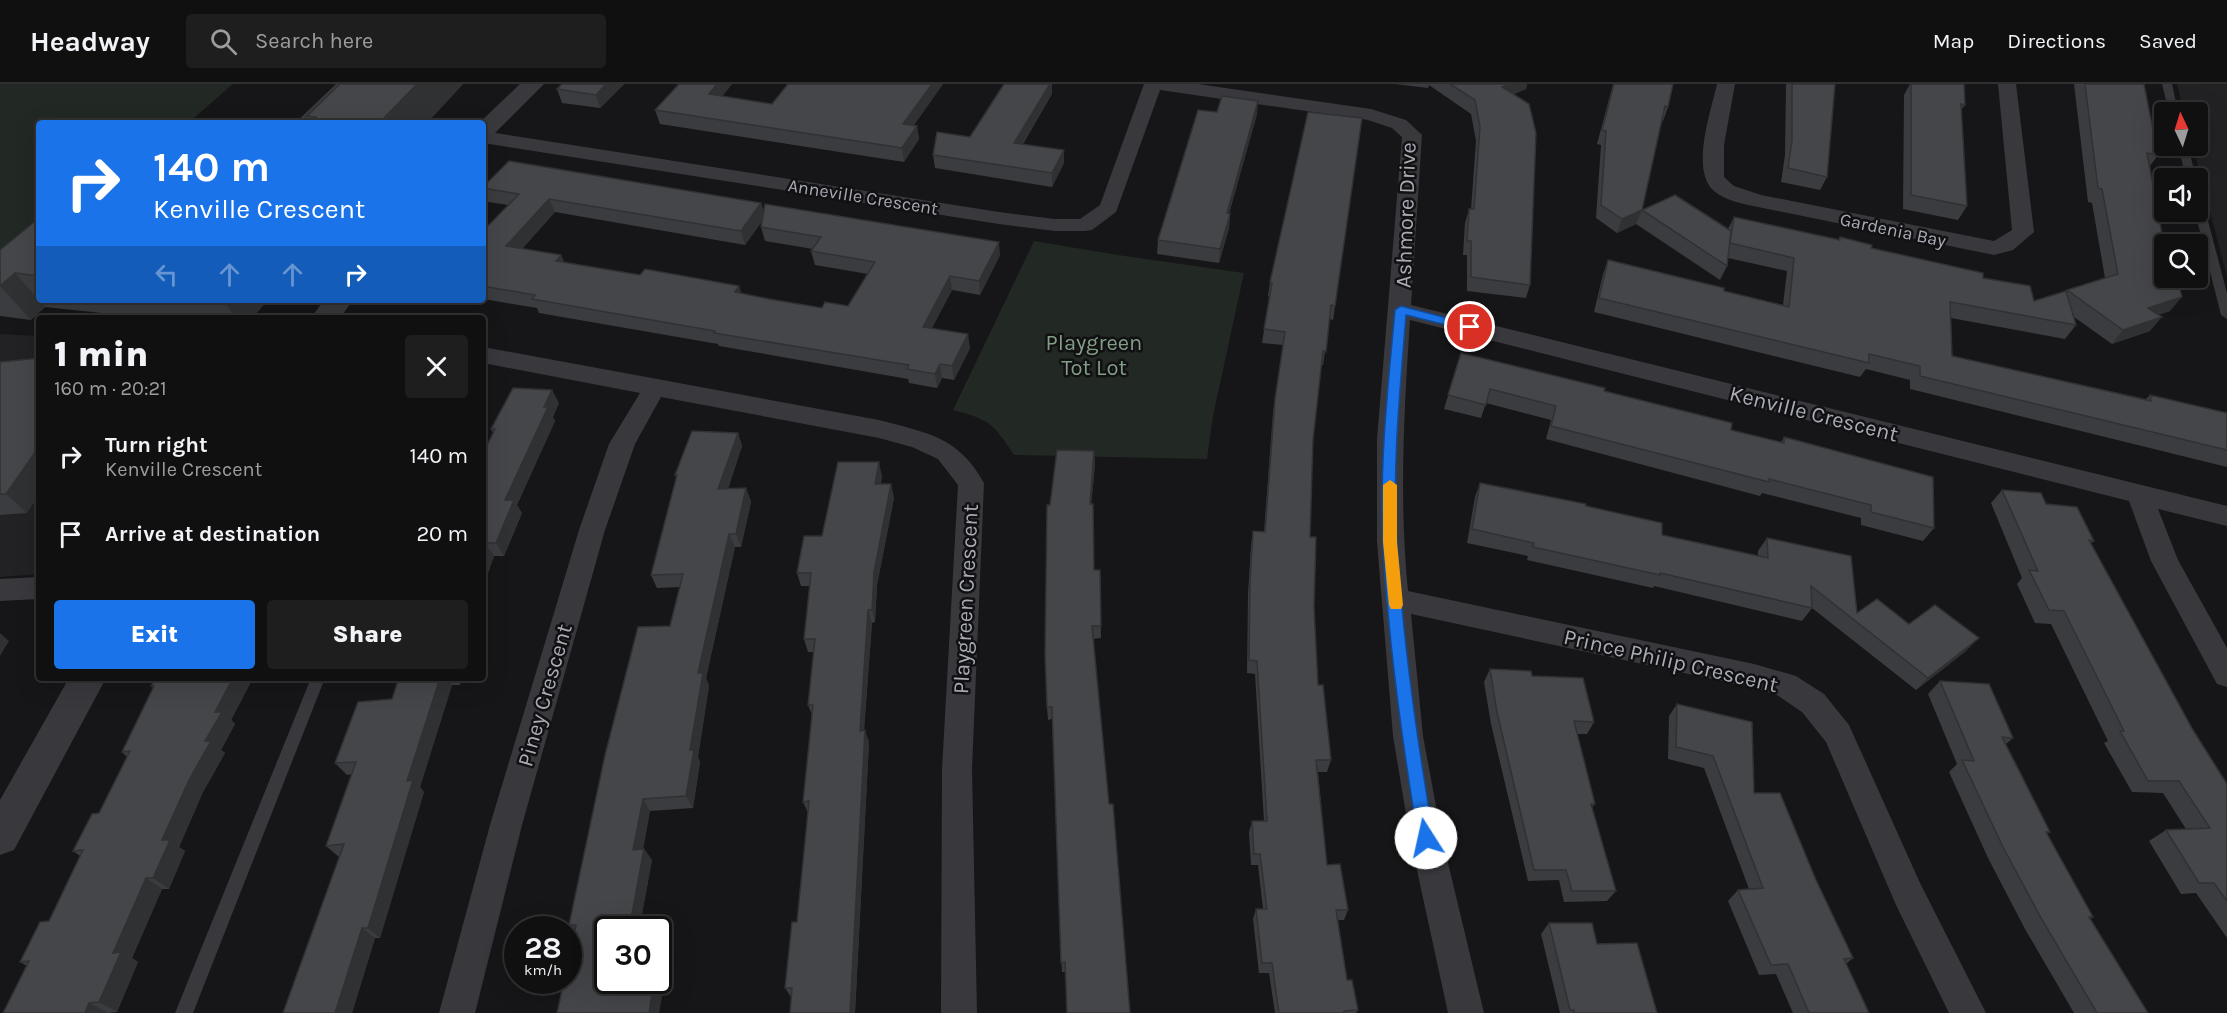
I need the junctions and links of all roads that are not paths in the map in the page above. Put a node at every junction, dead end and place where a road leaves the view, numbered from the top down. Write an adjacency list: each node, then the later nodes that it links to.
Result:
1 (341, 84): 9 (lane)
2 (532, 84): 10 (street)
3 (1153, 84): 11 (street, Anneville Crescent)
4 (1160, 84): 13 (street, Ashmore Drive)
5 (1726, 84): 6 (street, Gardenia Bay)
6 (2007, 84)
7 (2167, 84): 8 (lane)
8 (2172, 102)
9 (303, 120)
10 (486, 129)
11 (486, 137)
12 (2203, 222): 14 (lane)
13 (1401, 310): 17 (street, Kenville Crescent); 21 (street, Ashmore Drive)
14 (2227, 315)
15 (486, 357): 16 (street, Playgreen Crescent)
16 (655, 387): 27 (street, Piney Crescent); 28 (street, Playgreen Crescent)
17 (2139, 494): 18 (street, Kenville Crescent); 22 (street)
18 (2227, 516)
19 (36, 588): 20 (street)
20 (0, 590)
21 (1396, 600): 29 (street, Ashmore Drive); 30 (street, Prince Philip Crescent)
22 (2227, 675)
23 (86, 681): 25 (street)
24 (317, 681): 26 (lane)
25 (0, 837)
26 (184, 1013)
27 (457, 1013)
28 (959, 1013)
29 (1466, 1013)
30 (1968, 1013)

